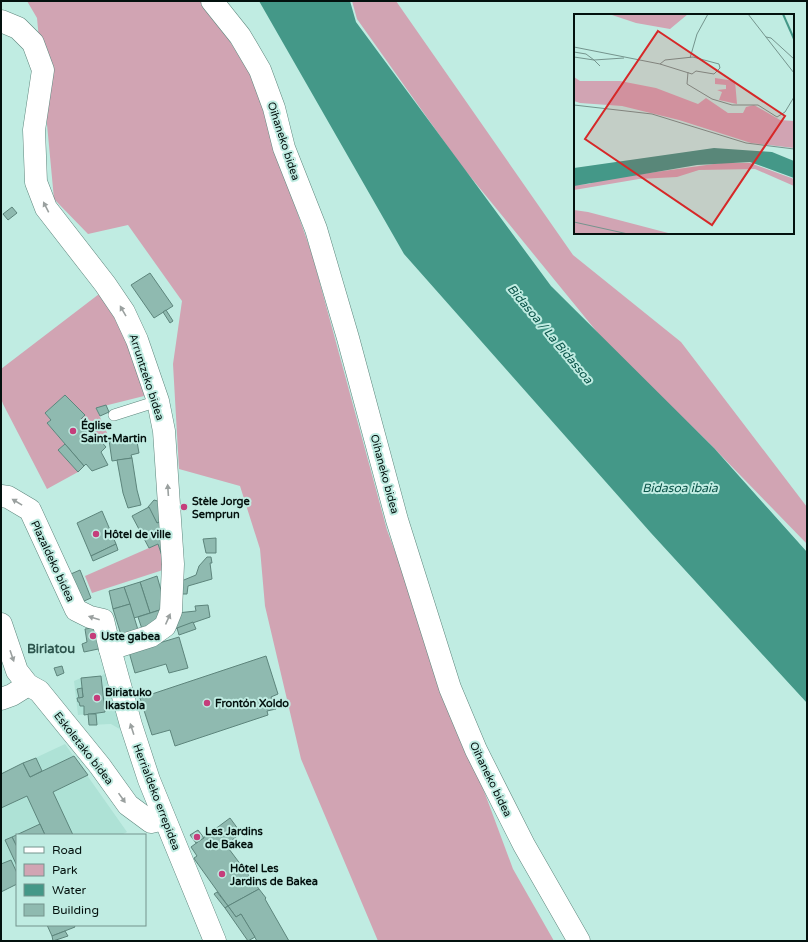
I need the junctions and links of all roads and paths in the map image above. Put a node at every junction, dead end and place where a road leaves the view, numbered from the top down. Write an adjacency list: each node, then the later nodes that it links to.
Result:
1 (212, 1): 12 (street, Oihaneko bidea)
2 (1, 22): 3 (street, Arruntzeko bidea, one-way to 2)
3 (158, 402): 4 (lane); 7 (street, Arruntzeko bidea, one-way to 3)
4 (114, 415)
5 (1, 496): 7 (street, Plazaldeko bidea, one-way to 5)
6 (1, 624): 8 (street, one-way to 8)
7 (110, 649): 10 (street, Herrialdeko errepidea, one-way to 7)
8 (28, 686): 9 (street); 10 (street, Eskoletako bidea, one-way to 10)
9 (1, 699)
10 (164, 819): 11 (street, Herrialdeko errepidea)
11 (215, 941)
12 (579, 941)

